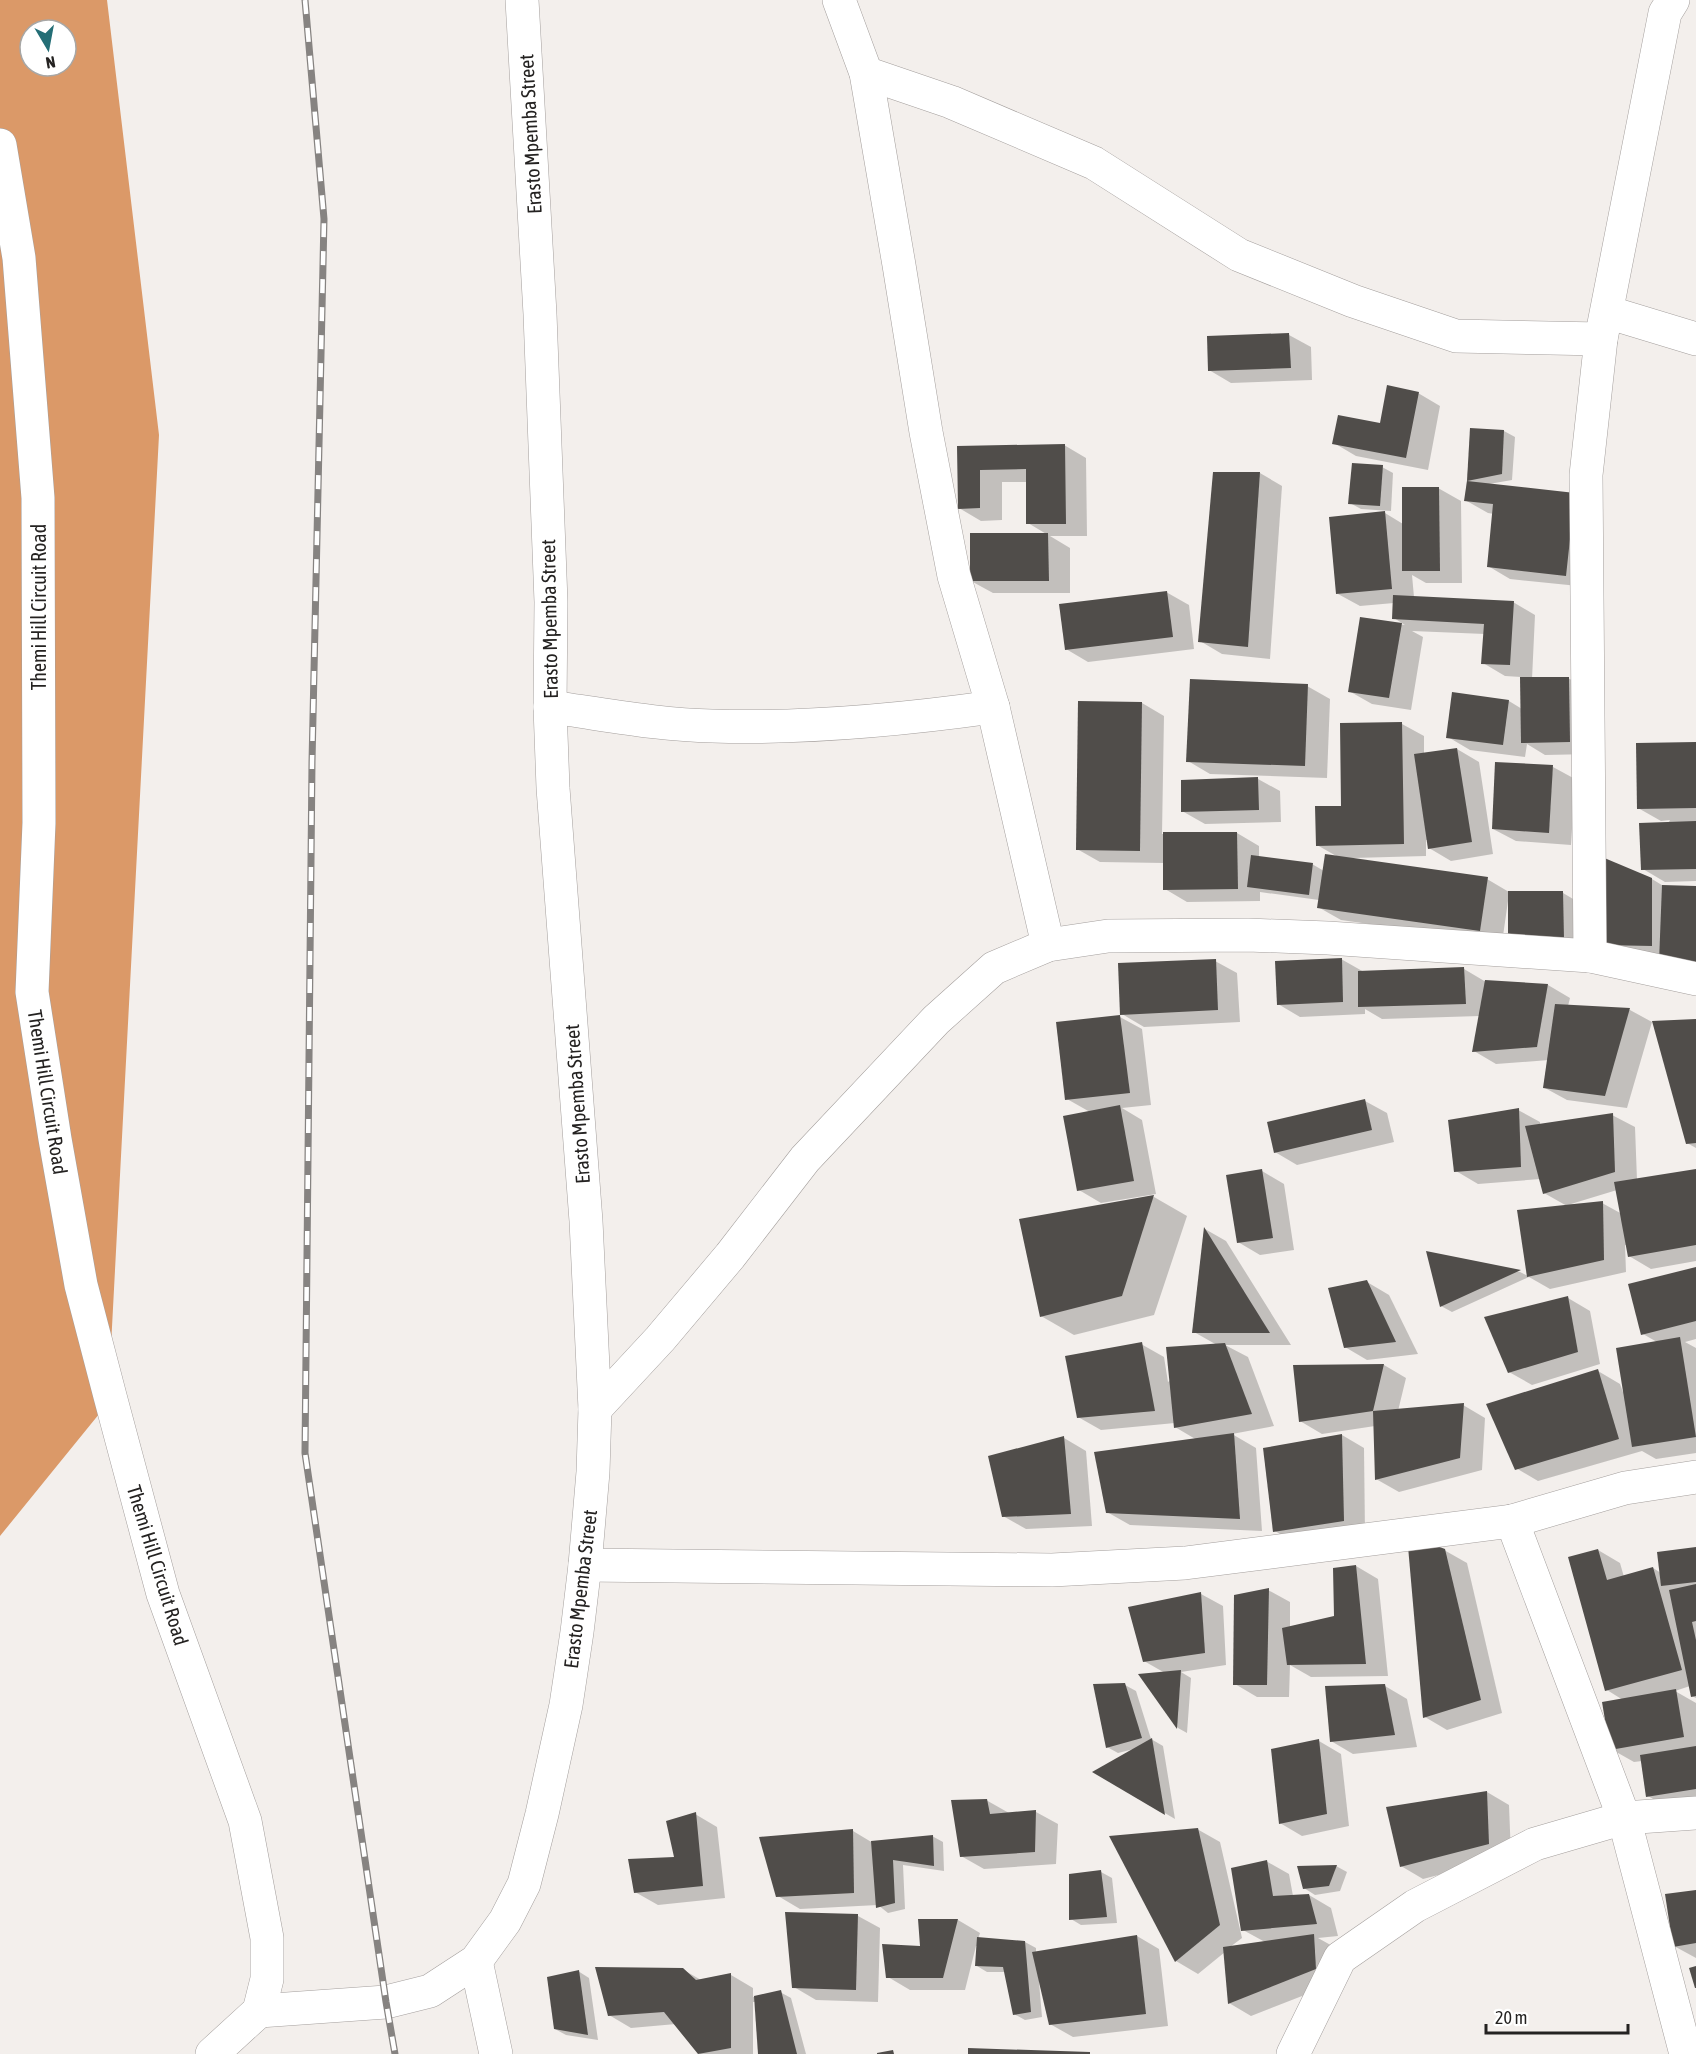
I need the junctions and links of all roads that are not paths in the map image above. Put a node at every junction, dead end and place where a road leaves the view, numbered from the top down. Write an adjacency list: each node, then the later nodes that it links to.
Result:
1 (522, 0): 8 (street, Erasto Mpemba Street)
2 (840, 0): 4 (street)
3 (1673, 0): 6 (street)
4 (866, 73): 6 (street); 9 (street)
5 (0, 145): 20 (street, Themi Hill Circuit Road)
6 (1604, 326): 7 (street); 11 (street)
7 (1696, 339)
8 (550, 707): 9 (street); 13 (street, Erasto Mpemba Street)
9 (993, 707): 10 (street)
10 (1048, 945): 11 (street); 13 (street)
11 (1590, 956): 12 (street)
12 (1696, 979)
13 (595, 1409): 16 (street, Erasto Mpemba Street)
14 (1696, 1477): 15 (street)
15 (1512, 1521): 16 (street); 18 (street)
16 (585, 1565): 19 (street, Erasto Mpemba Street)
17 (1696, 1813): 18 (street)
18 (1624, 1818): 23 (street); 24 (street)
19 (476, 1961): 20 (street, Erasto Mpemba Street); 22 (street)
20 (259, 2011): 21 (street)
21 (212, 2054)
22 (496, 2054)
23 (1293, 2054)
24 (1686, 2054)

